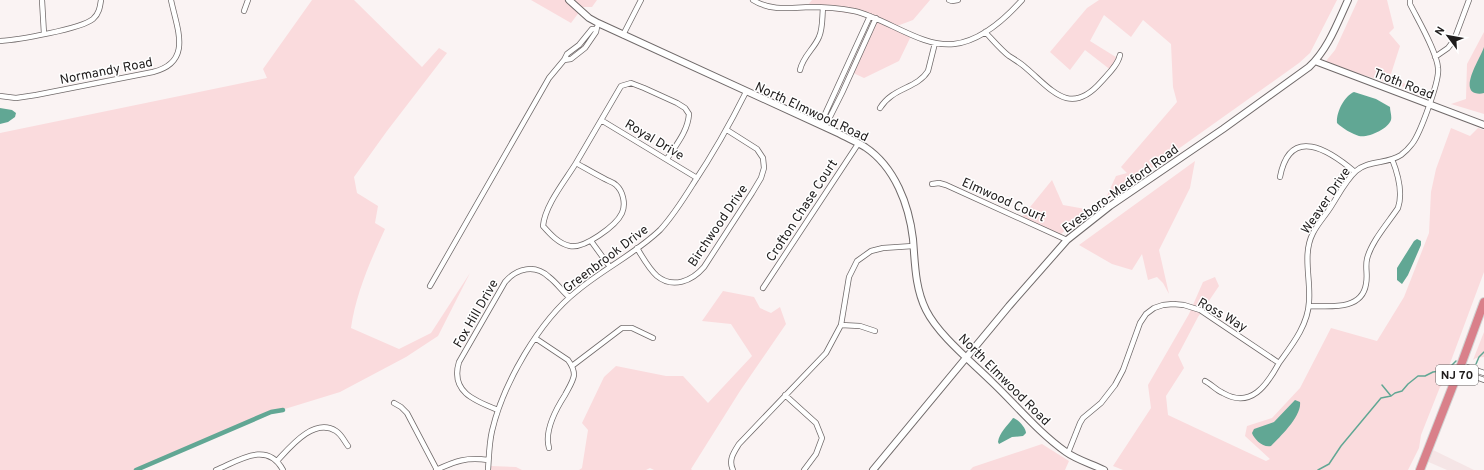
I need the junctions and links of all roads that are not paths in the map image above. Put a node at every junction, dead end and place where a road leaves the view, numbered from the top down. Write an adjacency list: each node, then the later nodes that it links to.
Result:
1 (42, 0): 20 (street)
2 (101, 0): 20 (street)
3 (170, 0): 29 (street, Normandy Road)
4 (248, 0): 15 (street)
5 (569, 0): 18 (street, North Elmwood Road)
6 (641, 0): 21 (street)
7 (753, 0): 14 (street)
8 (949, 0): 9 (street)
9 (958, 0)
10 (1348, 0): 26 (street, Evesboro-Medford Road)
11 (1410, 0): 25 (street, Weaver Drive)
12 (1469, 0): 25 (street)
13 (1019, 1): 19 (street)
14 (823, 8): 16 (street); 27 (street)
15 (244, 11)
16 (870, 16): 17 (street); 34 (street)
17 (876, 18): 23 (street); 34 (street)
18 (597, 26): 21 (street, North Elmwood Road); 49 (street)
19 (985, 32): 23 (street); 24 (street)
20 (44, 34): 22 (street)
21 (623, 35): 28 (street, North Elmwood Road)
22 (0, 41)
23 (935, 43): 31 (street)
24 (1120, 55)
25 (1435, 57): 30 (street, Weaver Drive)
26 (1316, 61): 30 (street, Troth Road); 45 (street, Evesboro-Medford Road)
27 (800, 70)
28 (746, 92): 34 (street, North Elmwood Road); 35 (street, Greenbrook Drive)
29 (0, 96)
30 (1429, 104): 33 (street, Troth Road); 38 (street, Weaver Drive)
31 (880, 108)
32 (601, 120): 37 (street, Royal Drive); 37 (street); 39 (street)
33 (1484, 125)
34 (822, 126): 36 (street, North Elmwood Road)
35 (727, 130): 42 (street, Greenbrook Drive); 47 (street, Birchwood Drive)
36 (858, 144): 46 (street, North Elmwood Road); 50 (street, Crofton Chase Court)
37 (667, 159): 42 (street, Royal Drive)
38 (1392, 159): 40 (street, Weaver Drive); 53 (street)
39 (576, 163): 44 (street); 44 (street)
40 (1355, 172): 41 (street); 53 (street, Weaver Drive)
41 (1280, 177)
42 (697, 178): 47 (street, Greenbrook Drive)
43 (932, 184): 45 (street, Elmwood Court)
44 (591, 240): 48 (street)
45 (1067, 240): 58 (street, Evesboro-Medford Road)
46 (913, 246): 54 (street); 58 (street, North Elmwood Road)
47 (637, 248): 48 (street, Greenbrook Drive)
48 (610, 267): 51 (street, Greenbrook Drive)
49 (430, 286)
50 (763, 288)
51 (569, 297): 56 (street, Greenbrook Drive); 67 (street, Fox Hill Drive)
52 (1484, 302): 61 (highway, NJ 70)
53 (1309, 306): 59 (street, Weaver Drive)
54 (841, 326): 55 (street); 65 (street)
55 (875, 331)
56 (535, 338): 60 (street); 67 (street, Greenbrook Drive)
57 (653, 338): 60 (street)
58 (967, 357): 70 (street, North Elmwood Road); 79 (street, Evesboro-Medford Road)
59 (1280, 363): 63 (street); 70 (street, Ross Way)
60 (572, 366): 69 (street)
61 (1460, 368): 62 (street); 64 (street); 81 (highway, NJ 70)
62 (1484, 373)
63 (1205, 380)
64 (1484, 380)
65 (785, 395): 77 (street); 78 (street)
66 (394, 403): 75 (street)
67 (498, 410): 71 (street, Greenbrook Drive)
68 (348, 446): 72 (street)
69 (549, 448)
70 (1068, 453): 80 (street, North Elmwood Road)
71 (488, 460): 75 (street); 76 (street, Greenbrook Drive)
72 (277, 461): 73 (street); 74 (street)
73 (216, 470)
74 (283, 470)
75 (437, 470)
76 (488, 470)
77 (733, 470)
78 (804, 470)
79 (873, 470)
80 (1104, 470)
81 (1420, 470)

